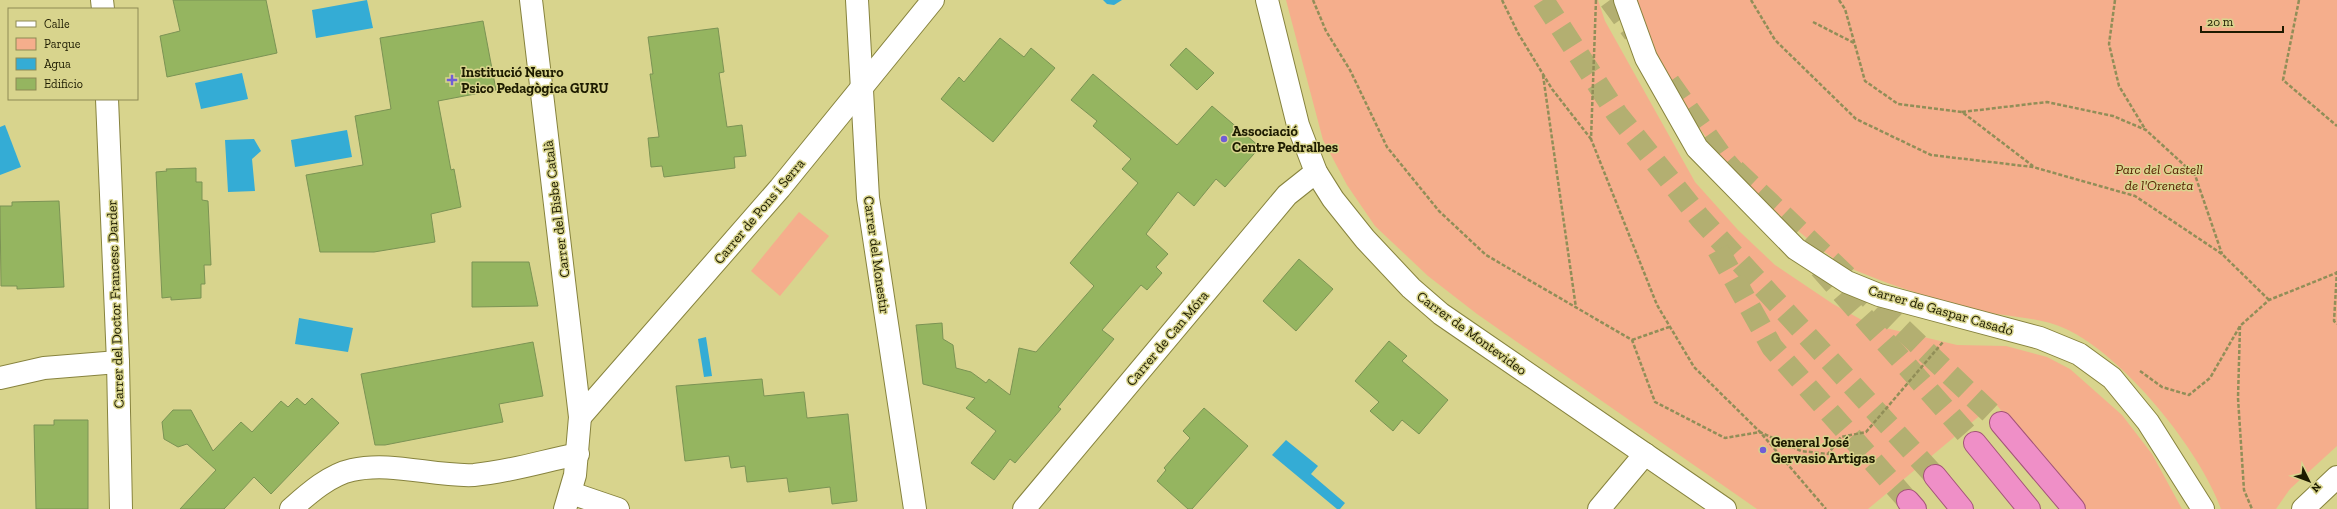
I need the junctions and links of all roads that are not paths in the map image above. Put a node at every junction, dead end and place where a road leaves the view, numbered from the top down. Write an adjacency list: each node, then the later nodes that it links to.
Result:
1 (531, 0): 11 (street, Carrer del Bisbe Català)
2 (857, 0): 6 (street, Carrer del Monestir)
3 (933, 0): 6 (street, Carrer de Pons i Serra)
4 (1267, 0): 8 (street, Carrer de Montevideo)
5 (1625, 0): 29 (street, Carrer de Gaspar Casadó)
6 (863, 86): 11 (street, Carrer de Pons i Serra); 22 (street, Carrer del Monestir)
7 (107, 100): 9 (street, Carrer del Doctor Francesc Darder)
8 (1316, 172): 15 (street, Carrer de Montevideo); 23 (street, Carrer de Can Móra)
9 (118, 362): 10 (street); 19 (street, Carrer del Doctor Francesc Darder)
10 (0, 378)
11 (580, 417): 14 (street, Carrer del Bisbe Català)
12 (2001, 423): 28 (highway)
13 (1975, 443): 27 (highway)
14 (578, 454): 18 (street, Carrer del Bisbe Català); 20 (street)
15 (1646, 454): 24 (street); 25 (street, Carrer de Montevideo)
16 (1935, 476): 26 (highway)
17 (2337, 477): 30 (street)
18 (568, 501): 21 (street)
19 (121, 509)
20 (291, 509)
21 (618, 509)
22 (916, 509)
23 (1024, 509)
24 (1599, 509)
25 (1725, 509)
26 (1962, 509)
27 (2029, 509)
28 (2074, 509)
29 (2203, 509)
30 (2303, 509)

